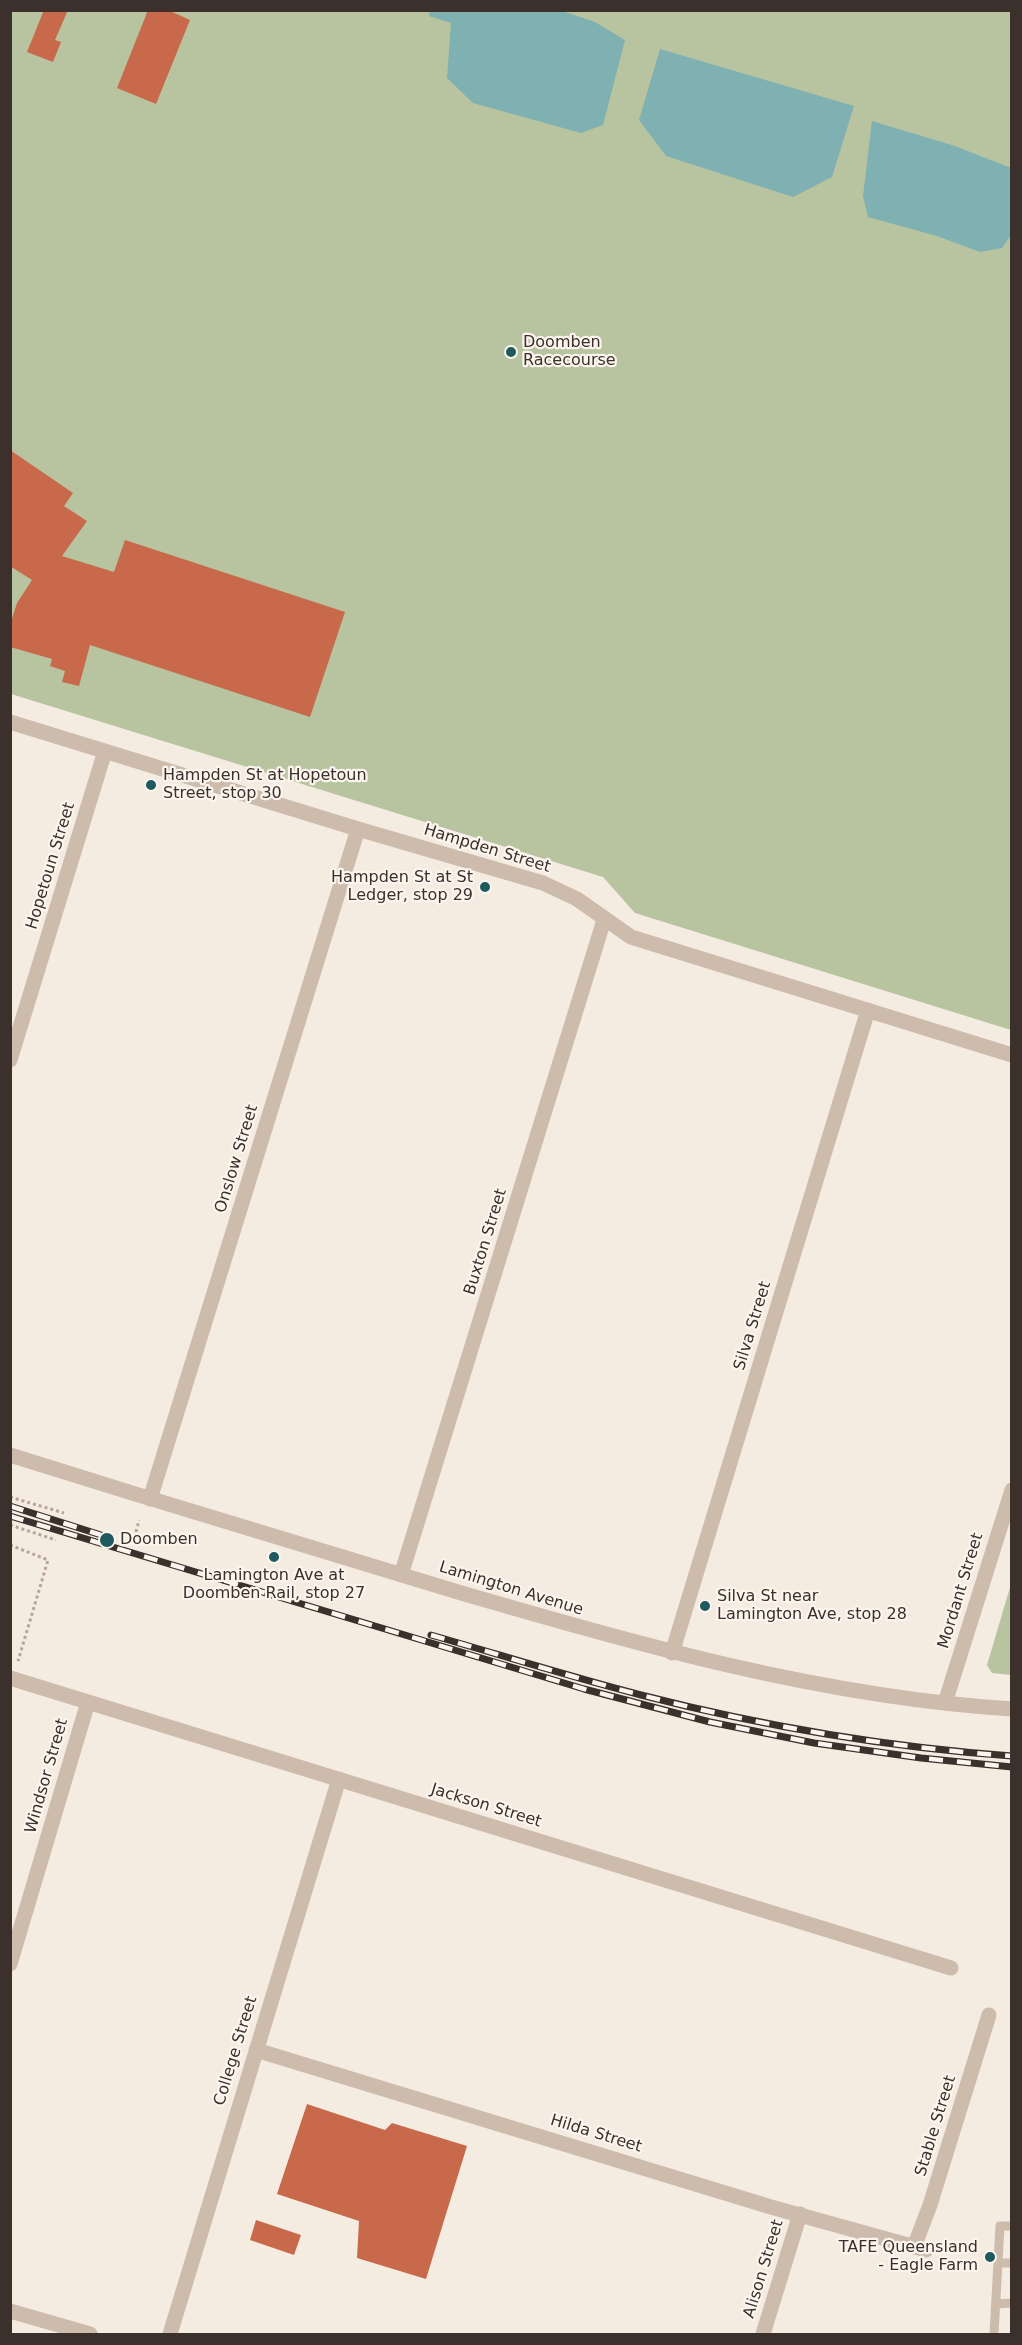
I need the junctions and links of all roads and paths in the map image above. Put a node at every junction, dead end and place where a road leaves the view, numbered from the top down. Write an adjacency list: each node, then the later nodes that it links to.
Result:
1 (10, 722): 2 (street, Hampden Street)
2 (105, 751): 3 (street, Hampden Street); 7 (street, Hopetoun Street)
3 (358, 829): 4 (street, Hampden Street); 11 (street, Onslow Street)
4 (604, 920): 5 (street, Hampden Street); 18 (street, Buxton Street)
5 (868, 1010): 6 (street, Hampden Street); 19 (street, Silva Street)
6 (1011, 1055)
7 (10, 1060)
8 (10, 1455): 11 (street, Lamington Avenue)
9 (1011, 1490): 23 (street, Mordant Street)
10 (10, 1497): 12 (path)
11 (150, 1499): 18 (street, Lamington Avenue)
12 (64, 1513)
13 (139, 1520): 15 (path)
14 (10, 1525): 16 (path)
15 (136, 1532)
16 (56, 1540)
17 (10, 1545): 20 (path)
18 (401, 1575): 19 (street, Lamington Avenue)
19 (672, 1653): 23 (street, Lamington Avenue)
20 (18, 1661)
21 (10, 1678): 22 (street, Jackson Street)
22 (88, 1702): 25 (street, Jackson Street); 26 (street, Windsor Street)
23 (945, 1703): 24 (street, Lamington Avenue)
24 (1011, 1709)
25 (339, 1779): 27 (street, Jackson Street); 29 (street, College Street)
26 (10, 1964)
27 (951, 1968)
28 (989, 2016): 32 (street, Stable Street)
29 (256, 2050): 30 (street, Hilda Street); 39 (street, College Street)
30 (800, 2214): 32 (street, Hilda Street); 40 (street, Alison Street)
31 (1011, 2226): 33 (lane)
32 (920, 2248)
33 (998, 2263): 34 (lane); 35 (lane)
34 (1011, 2263)
35 (996, 2304): 36 (lane); 41 (lane)
36 (1011, 2304)
37 (10, 2311): 38 (street)
38 (90, 2334)
39 (170, 2334)
40 (763, 2334)
41 (994, 2334)

